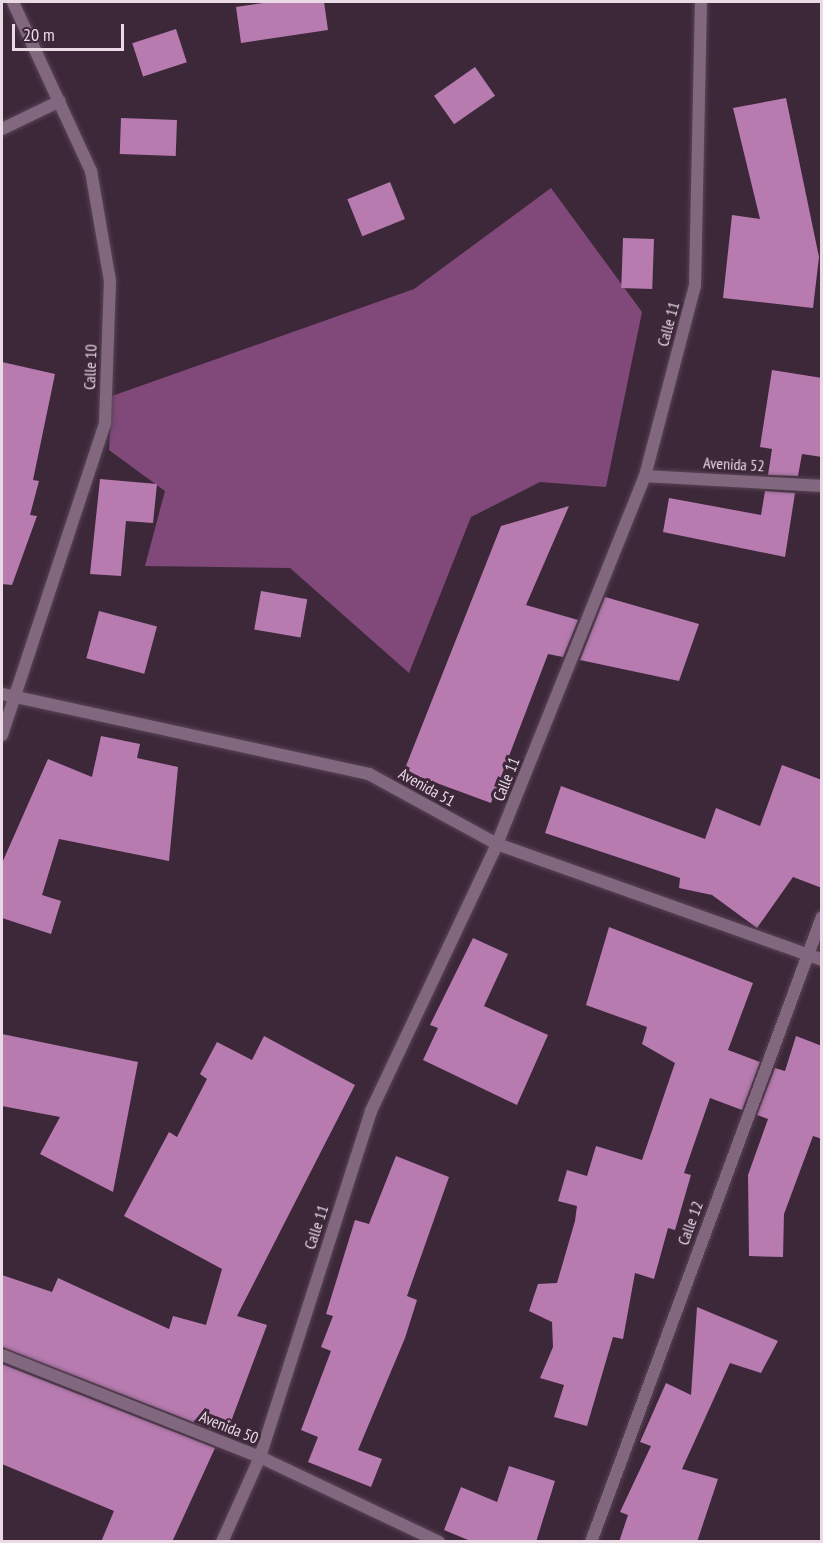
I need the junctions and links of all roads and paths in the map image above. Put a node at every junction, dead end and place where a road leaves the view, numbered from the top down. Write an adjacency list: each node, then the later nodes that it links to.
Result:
1 (13, 2): 3 (street, Calle 10)
2 (700, 2): 5 (street, Calle 11)
3 (60, 101): 4 (street); 7 (street, Calle 10)
4 (2, 129)
5 (645, 476): 6 (street, Avenida 52); 9 (street, Calle 11)
6 (822, 486)
7 (8, 695): 8 (street, Calle 10); 9 (street, Avenida 51)
8 (2, 735)
9 (497, 844): 11 (street, Avenida 51); 14 (street, Calle 11)
10 (822, 917): 11 (street, Calle 12)
11 (805, 955): 12 (street, Avenida 51); 17 (street, Calle 12)
12 (822, 960)
13 (2, 1355): 14 (street, Avenida 50)
14 (260, 1457): 15 (street, Calle 11); 16 (street, Avenida 50)
15 (222, 1542)
16 (439, 1542)
17 (591, 1542)

